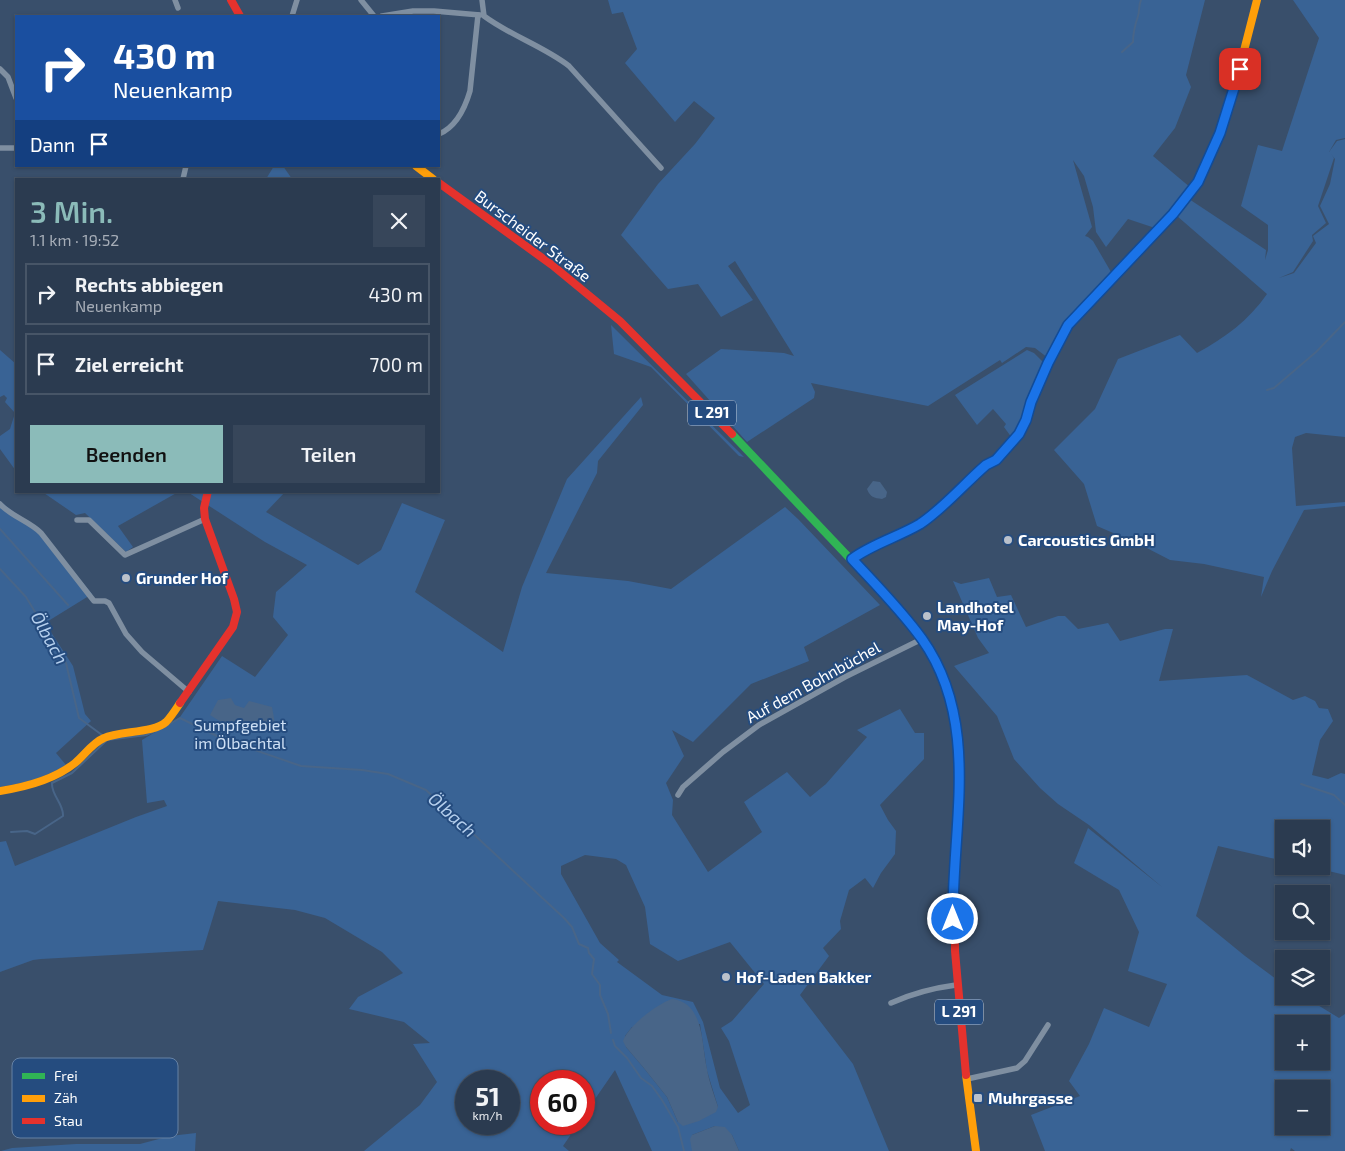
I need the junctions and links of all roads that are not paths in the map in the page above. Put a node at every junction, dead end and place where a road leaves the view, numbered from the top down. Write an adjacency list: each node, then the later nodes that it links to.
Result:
1 (175, 0): 7 (street)
2 (230, 0): 8 (main road)
3 (297, 0): 9 (street)
4 (361, 0): 10 (street)
5 (482, 0): 12 (street)
6 (1257, 0): 26 (main road)
7 (178, 8)
8 (239, 15)
9 (292, 15)
10 (373, 15)
11 (388, 15): 12 (street)
12 (481, 15): 15 (street); 19 (street)
13 (0, 69): 14 (street)
14 (15, 95)
15 (440, 134)
16 (0, 148): 17 (street)
17 (15, 148)
18 (417, 167): 20 (main road)
19 (661, 168)
20 (432, 178)
21 (440, 184): 26 (main road, Burscheider Straße / L 291)
22 (208, 493): 24 (main road)
23 (0, 504): 28 (street)
24 (205, 519): 25 (street); 28 (main road)
25 (77, 520)
26 (852, 559): 27 (main road, L 291)
27 (922, 639): 30 (street, Auf dem Bohnbüchel); 31 (main road, L 291)
28 (189, 692): 29 (main road)
29 (0, 791)
30 (678, 795)
31 (956, 985): 32 (street); 34 (main road, L 291)
32 (891, 1003)
33 (1048, 1025): 34 (street)
34 (967, 1079): 35 (main road, L 291)
35 (976, 1151)

